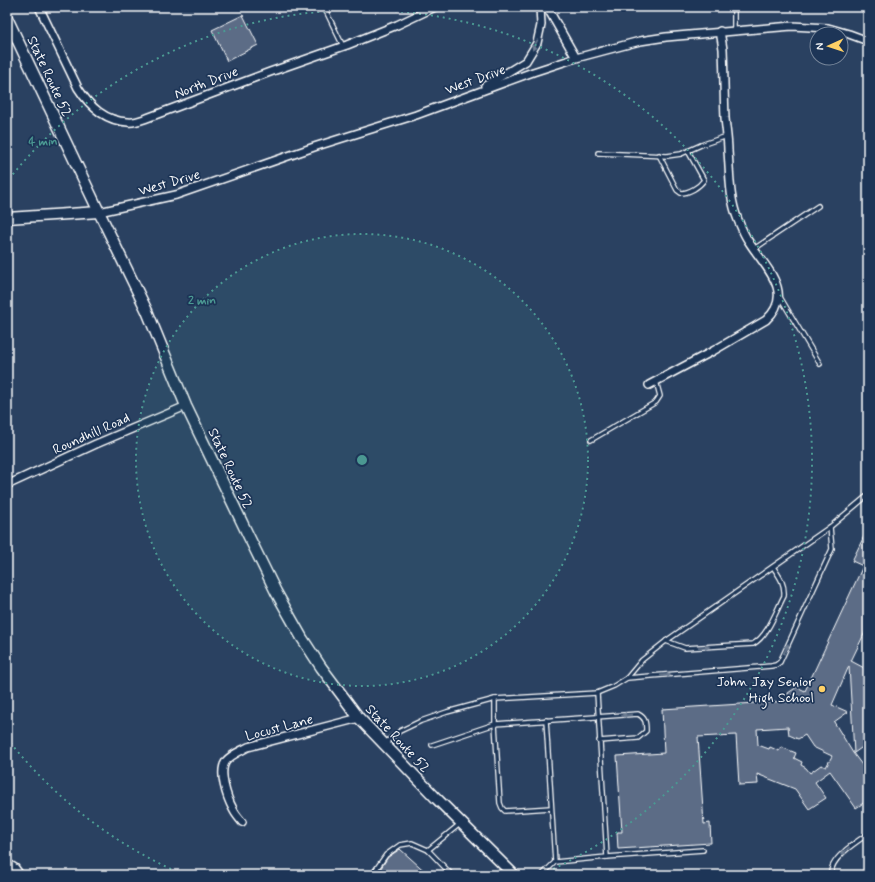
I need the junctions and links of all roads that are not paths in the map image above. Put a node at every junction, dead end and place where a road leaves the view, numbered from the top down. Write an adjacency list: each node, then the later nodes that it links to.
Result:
1 (39, 7): 13 (street, North Drive)
2 (324, 7): 13 (lane)
3 (435, 7): 13 (street, North Drive)
4 (540, 7): 15 (street, one-way to 15)
5 (547, 7): 14 (street)
6 (734, 7): 10 (lane)
7 (863, 7): 8 (lane)
8 (868, 17)
9 (7, 18): 21 (main road, State Route 52)
10 (734, 30): 11 (street, West Drive); 12 (street, West Drive)
11 (720, 31): 14 (street, West Drive); 16 (street)
12 (868, 41)
13 (343, 46)
14 (576, 58): 15 (street, West Drive)
15 (470, 95): 21 (street, West Drive)
16 (727, 136): 17 (lane); 23 (street)
17 (688, 151): 19 (lane); 19 (lane)
18 (598, 153): 19 (lane)
19 (659, 156)
20 (818, 206): 23 (lane)
21 (99, 212): 22 (main road); 28 (main road, State Route 52)
22 (7, 218)
23 (754, 249): 24 (street)
24 (779, 296): 25 (lane); 26 (street)
25 (820, 364)
26 (656, 381): 27 (street); 29 (lane)
27 (649, 385)
28 (186, 406): 30 (street, Roundhill Road); 39 (main road, State Route 52)
29 (591, 440)
30 (7, 484)
31 (868, 495): 32 (lane)
32 (830, 527): 33 (lane); 35 (lane, one-way to 32)
33 (773, 567): 34 (lane); 34 (lane, one-way to 33)
34 (666, 641): 35 (lane)
35 (627, 678): 36 (lane)
36 (597, 693): 37 (lane); 38 (lane)
37 (494, 699): 41 (lane); 43 (lane)
38 (598, 717): 40 (lane); 42 (lane); 42 (lane, one-way to 38)
39 (359, 718): 43 (main road, State Route 52); 46 (street, Locust Lane)
40 (546, 720): 41 (lane); 45 (lane)
41 (495, 724): 44 (lane); 45 (lane)
42 (599, 742): 51 (lane)
43 (384, 744): 47 (main road, State Route 52)
44 (432, 745)
45 (551, 808): 52 (lane)
46 (242, 822)
47 (462, 823): 49 (lane); 54 (main road, State Route 52)
48 (868, 834): 59 (lane, one-way to 59)
49 (428, 850): 56 (lane); 57 (lane)
50 (703, 850): 51 (lane)
51 (607, 858): 52 (lane)
52 (555, 862): 58 (lane)
53 (7, 863): 55 (street)
54 (508, 873)
55 (20, 875)
56 (372, 875)
57 (452, 875)
58 (542, 875)
59 (831, 875)

